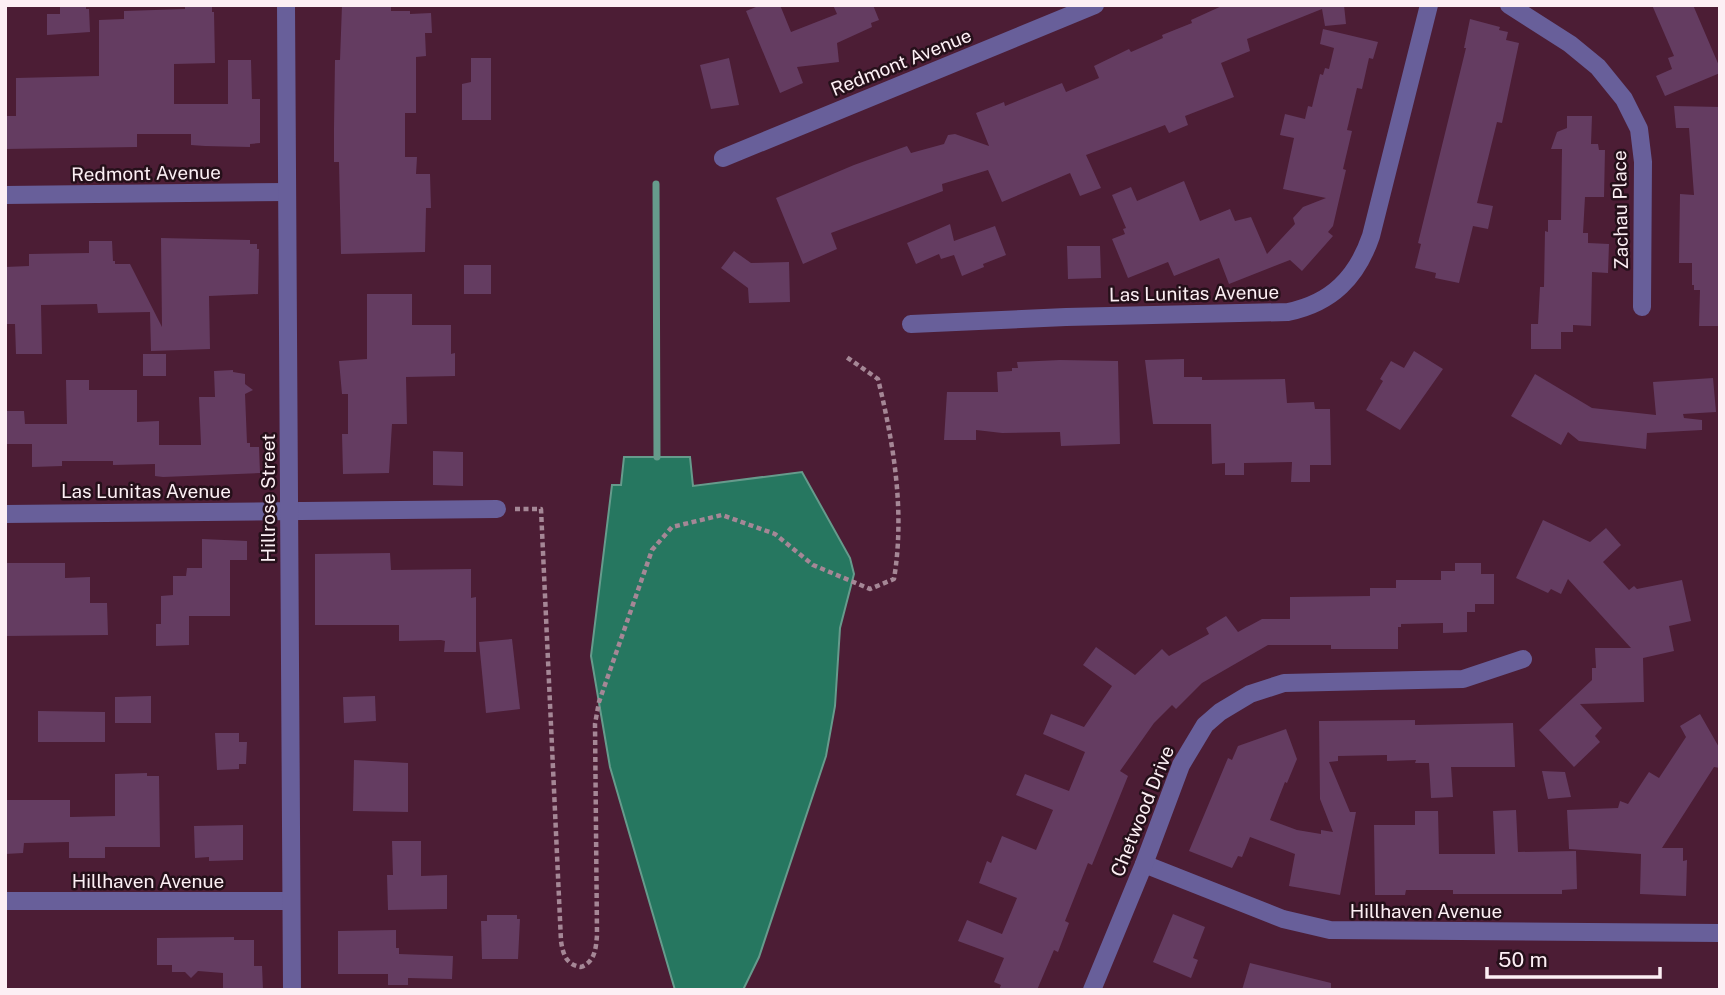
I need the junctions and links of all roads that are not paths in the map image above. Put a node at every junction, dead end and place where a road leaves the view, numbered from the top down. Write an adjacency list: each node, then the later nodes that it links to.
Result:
1 (286, 5): 6 (street, Hillrose Street)
2 (1095, 5): 5 (street, Redmont Avenue)
3 (1429, 5): 9 (street, Las Lunitas Avenue)
4 (1509, 5): 8 (street, Zachau Place)
5 (723, 158)
6 (287, 192): 7 (street, Redmont Avenue); 11 (street, Hillrose Street)
7 (5, 195)
8 (1642, 307)
9 (911, 324)
10 (497, 509): 11 (street, Las Lunitas Avenue)
11 (289, 511): 12 (street, Las Lunitas Avenue); 16 (street, Hillrose Street)
12 (5, 514)
13 (1523, 659): 14 (street, Chetwood Drive)
14 (1144, 864): 17 (street, Hillhaven Avenue); 19 (street, Chetwood Drive)
15 (5, 901): 16 (street, Hillhaven Avenue)
16 (291, 901): 18 (street, Hillrose Street)
17 (1720, 933)
18 (292, 990)
19 (1092, 990)

